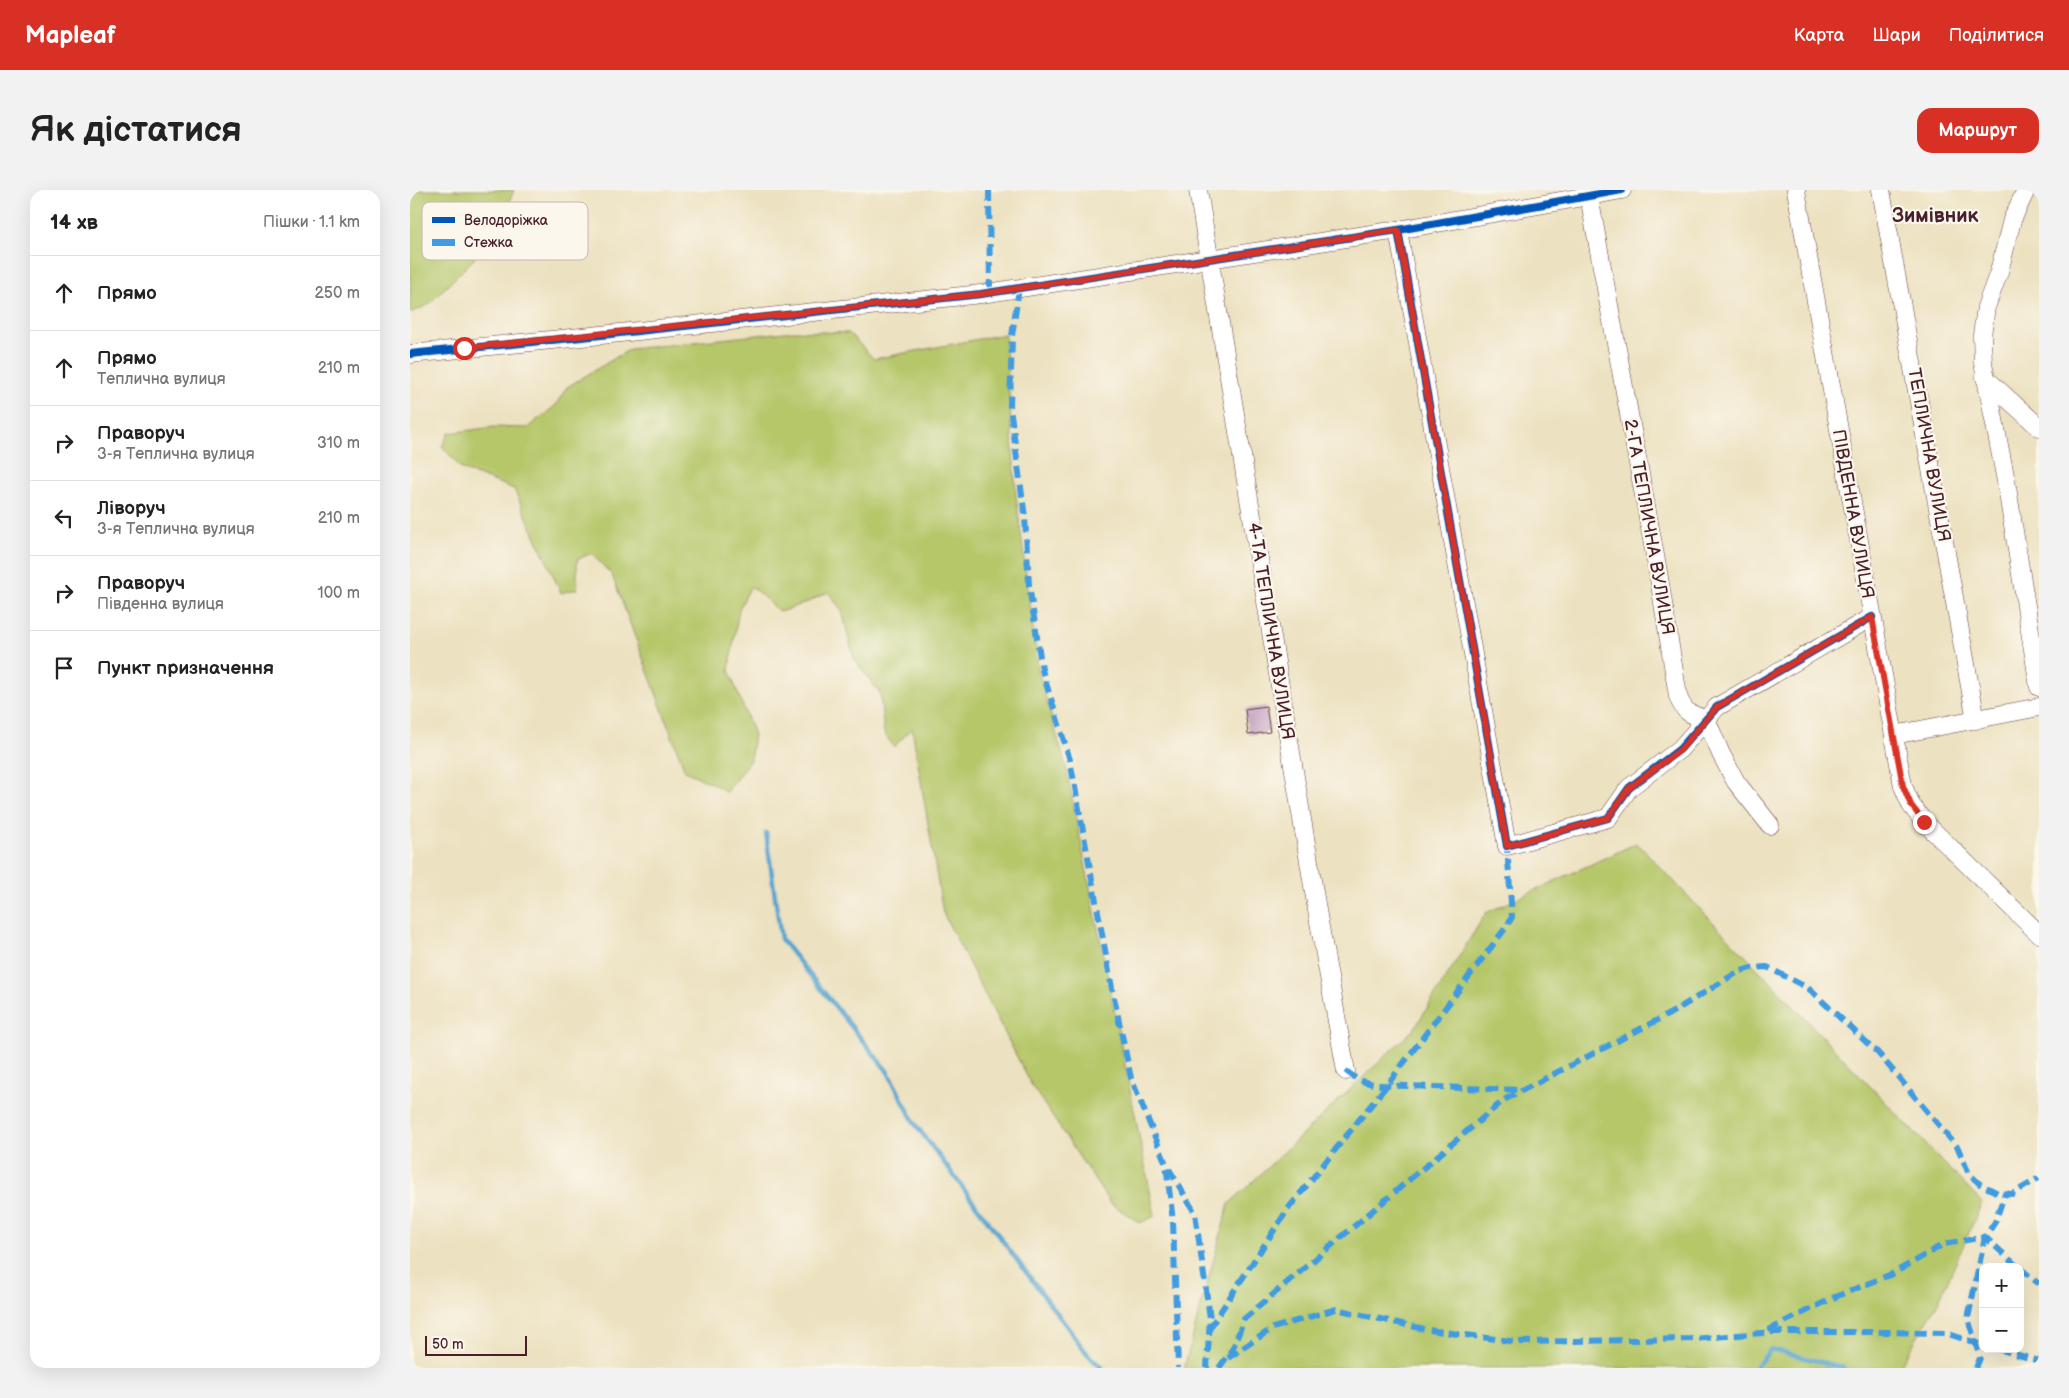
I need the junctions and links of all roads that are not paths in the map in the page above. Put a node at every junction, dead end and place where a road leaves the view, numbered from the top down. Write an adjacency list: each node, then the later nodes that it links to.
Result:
1 (1198, 190): 8 (street, 4-ТА ТЕПЛИЧНА ВУЛИЦЯ)
2 (1622, 190): 6 (street)
3 (1796, 190): 12 (street, ПІВДЕННА ВУЛИЦЯ)
4 (1881, 190): 16 (street, ТЕПЛИЧНА ВУЛИЦЯ)
5 (2026, 190): 10 (street)
6 (1589, 196): 7 (street); 15 (street, 2-ГА ТЕПЛИЧНА ВУЛИЦЯ)
7 (1398, 230): 8 (street); 15 (street)
8 (1209, 259): 9 (street); 20 (street, 4-ТА ТЕПЛИЧНА ВУЛИЦЯ)
9 (410, 354)
10 (1985, 378): 11 (street); 13 (street)
11 (2039, 427)
12 (1872, 617): 15 (street); 17 (street, ПІВДЕННА ВУЛИЦЯ)
13 (2039, 687)
14 (2039, 707): 16 (street)
15 (1706, 719): 18 (street)
16 (1976, 720): 17 (street)
17 (1894, 735): 19 (street, ПІВДЕННА ВУЛИЦЯ)
18 (1770, 825)
19 (2039, 934)
20 (1346, 1071)

